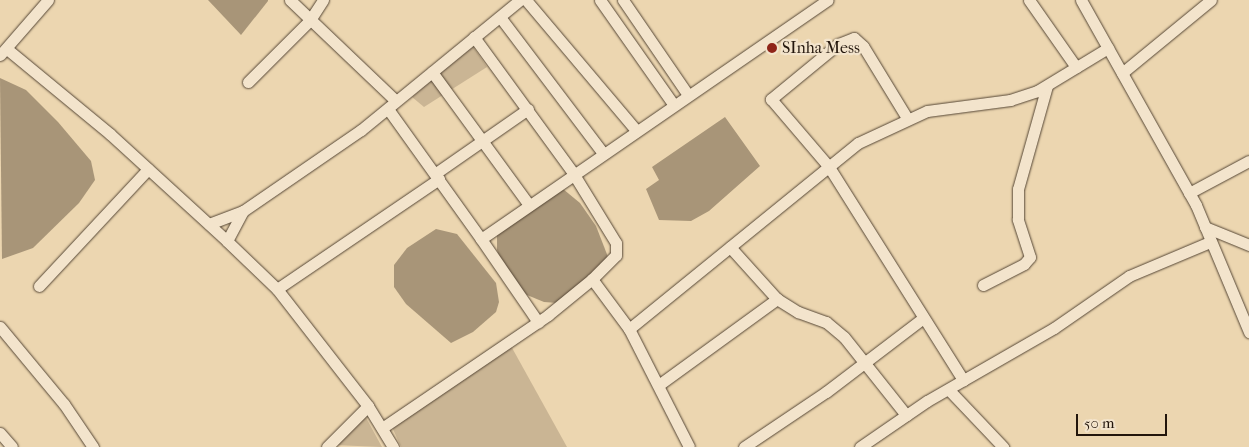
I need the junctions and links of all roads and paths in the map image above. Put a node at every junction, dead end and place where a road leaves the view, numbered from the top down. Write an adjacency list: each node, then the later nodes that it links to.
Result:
1 (48, 0): 16 (street)
2 (290, 0): 13 (street)
3 (323, 0): 13 (street)
4 (520, 0): 12 (street)
5 (526, 0): 27 (street)
6 (600, 0): 23 (street)
7 (623, 0): 22 (street)
8 (1029, 0): 17 (street)
9 (1081, 0): 15 (street)
10 (1211, 0): 19 (street)
11 (822, 1): 22 (street)
12 (500, 17): 14 (street); 29 (street)
13 (310, 20): 20 (street); 24 (street)
14 (474, 38): 18 (street); 25 (street)
15 (1108, 48): 17 (street); 19 (street)
16 (4, 52): 32 (street)
17 (1076, 67): 21 (street)
18 (432, 72): 24 (street); 28 (street)
19 (1122, 73): 35 (street)
20 (248, 82)
21 (1047, 86): 26 (street); 46 (street)
22 (688, 95): 23 (street)
23 (673, 104): 27 (street)
24 (392, 105): 34 (street); 37 (street)
25 (528, 109): 28 (street); 33 (street)
26 (907, 118): 31 (street); 31 (street)
27 (636, 130): 29 (street)
28 (482, 141): 34 (street); 36 (street)
29 (603, 153): 33 (street)
30 (1249, 161): 35 (street)
31 (829, 167): 44 (street); 50 (street)
32 (148, 169): 38 (street); 47 (street)
33 (573, 173): 36 (street); 45 (street)
34 (438, 176): 40 (street); 48 (street)
35 (1189, 193): 39 (street)
36 (529, 205): 40 (street)
37 (243, 211): 38 (street); 41 (street)
38 (209, 224): 41 (street)
39 (1205, 228): 42 (street); 43 (street)
40 (481, 239): 51 (street)
41 (227, 242): 48 (street)
42 (1210, 242): 54 (street); 56 (street)
43 (1249, 245)
44 (730, 247): 49 (street); 53 (street)
45 (592, 279): 51 (street); 53 (street)
46 (983, 285)
47 (39, 286)
48 (277, 290): 59 (street)
49 (777, 299): 55 (street); 57 (street)
50 (923, 318): 55 (street); 56 (street)
51 (538, 322): 61 (street)
52 (0, 328): 64 (street)
53 (629, 329): 57 (street)
54 (1249, 332)
55 (864, 362): 60 (street); 68 (street)
56 (963, 380): 58 (street)
57 (660, 384): 67 (street)
58 (950, 390): 60 (street); 70 (street)
59 (368, 406): 61 (street); 65 (street)
60 (906, 415): 69 (street)
61 (382, 428): 66 (street)
62 (0, 433): 63 (street)
63 (12, 447)
64 (93, 447)
65 (327, 447)
66 (394, 447)
67 (689, 447)
68 (744, 447)
69 (860, 447)
70 (1003, 447)

